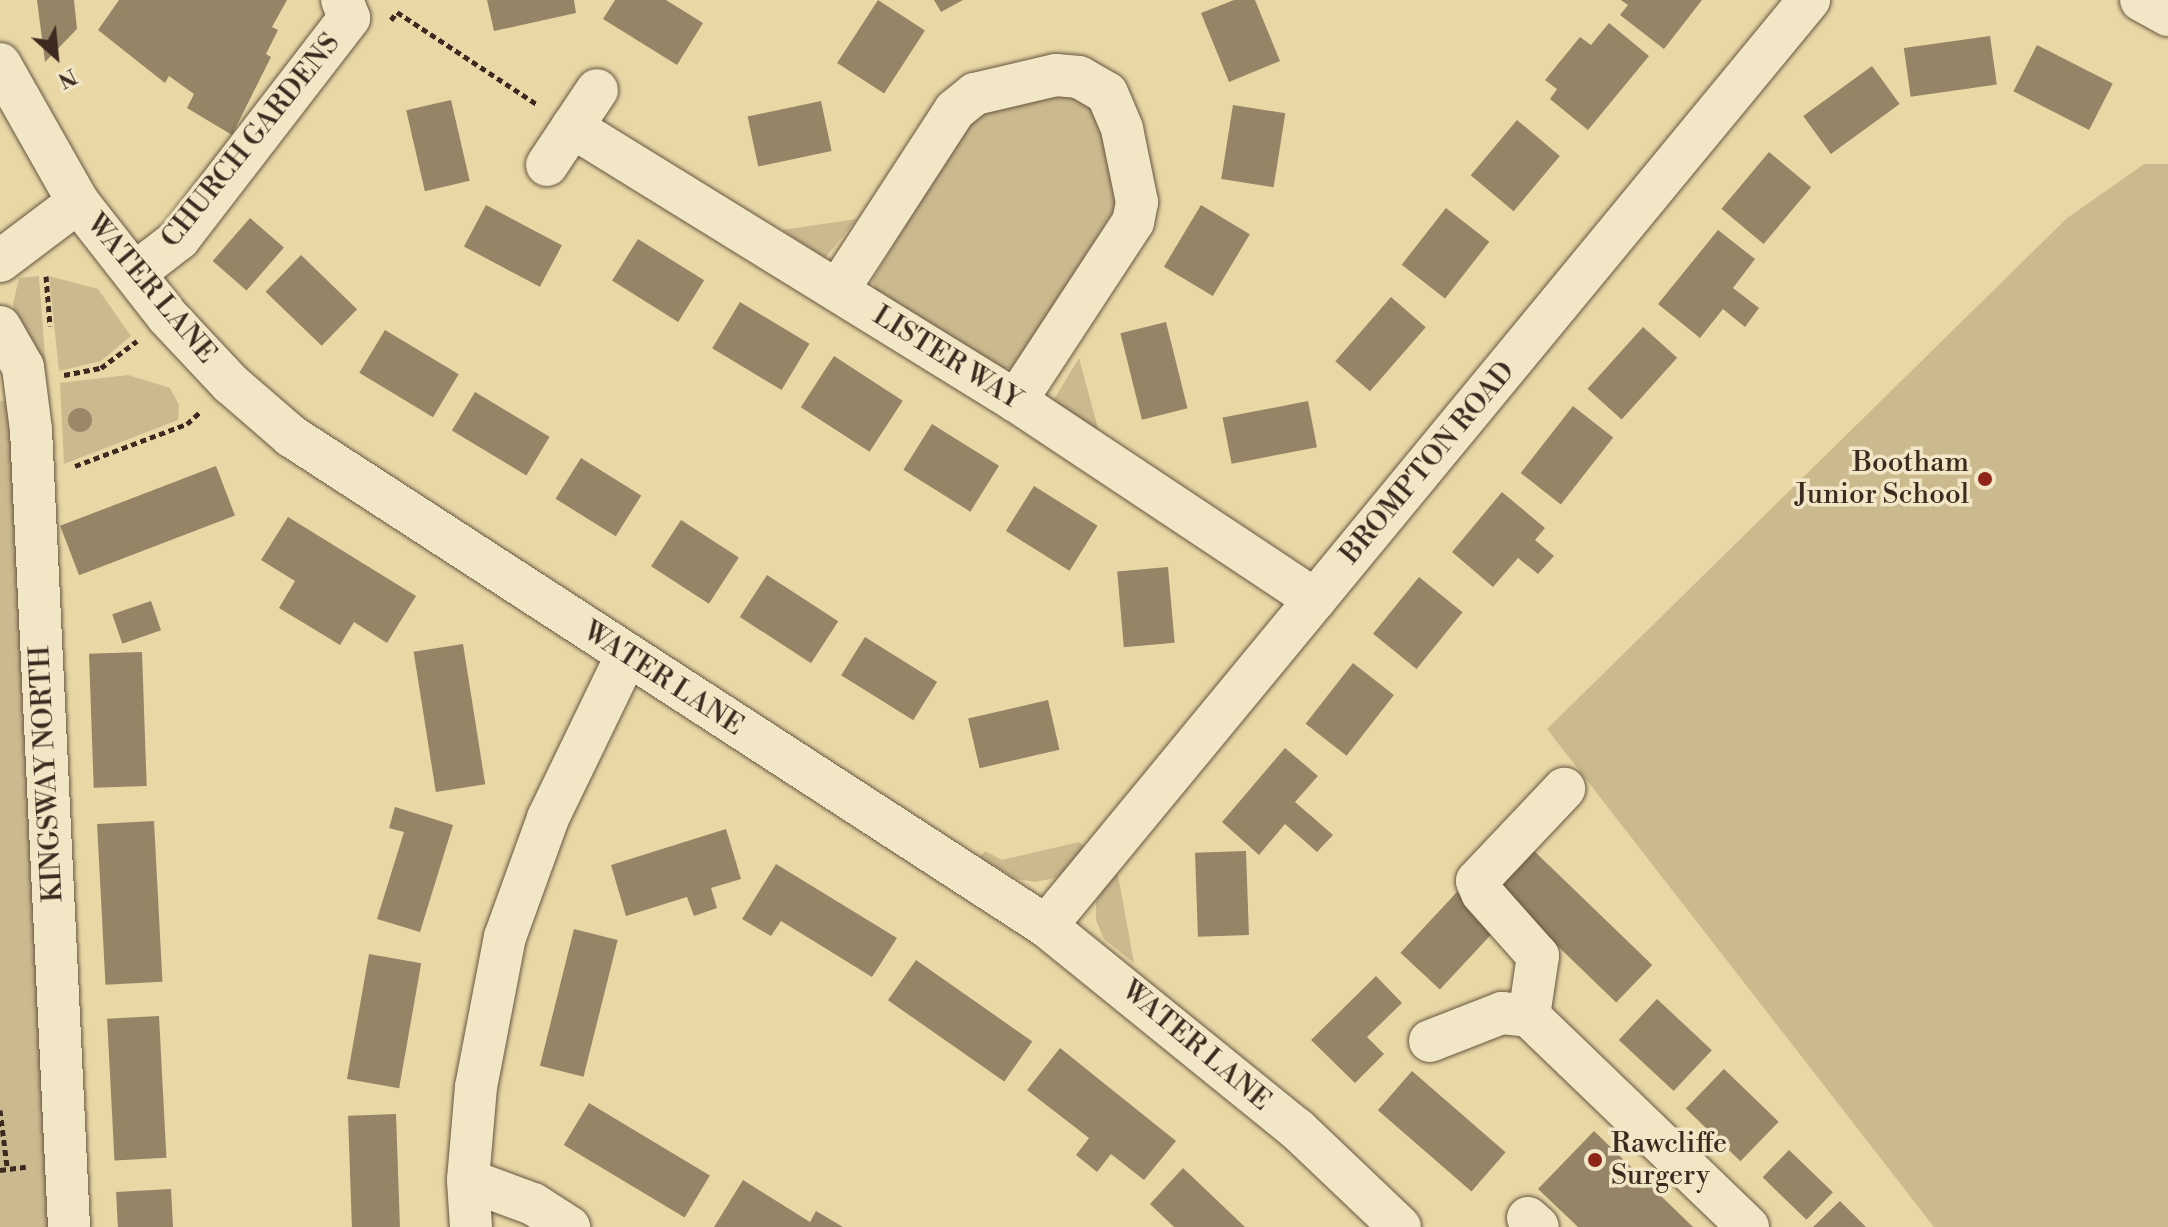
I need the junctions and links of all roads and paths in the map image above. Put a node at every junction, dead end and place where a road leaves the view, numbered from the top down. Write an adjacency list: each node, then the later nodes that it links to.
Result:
1 (342, 0): 12 (street, CHURCH GARDENS)
2 (1809, 0): 21 (street, BROMPTON ROAD)
3 (2141, 0): 4 (street)
4 (2168, 15)
5 (387, 24): 8 (path)
6 (0, 64): 10 (street, WATER LANE)
7 (597, 90): 8 (street)
8 (572, 127): 9 (street); 13 (street, LISTER WAY)
9 (547, 165)
10 (64, 213): 11 (street); 12 (street, WATER LANE); 15 (path)
11 (0, 261)
12 (135, 273): 18 (street, WATER LANE)
13 (838, 290): 19 (street, LISTER WAY); 19 (street)
14 (0, 327): 17 (street, KINGSWAY NORTH)
15 (51, 332)
16 (137, 341): 17 (path)
17 (25, 380): 20 (street, KINGSWAY NORTH)
18 (231, 384): 20 (path); 22 (street, WATER LANE)
19 (1016, 401): 21 (street, LISTER WAY)
20 (34, 500): 30 (street, KINGSWAY NORTH)
21 (1315, 600): 24 (street, BROMPTON ROAD)
22 (626, 657): 24 (street, WATER LANE); 29 (street)
23 (1564, 789): 25 (street)
24 (1046, 926): 33 (street, WATER LANE)
25 (1529, 1016): 26 (street); 34 (street)
26 (1430, 1041)
27 (0, 1110): 28 (path)
28 (7, 1166)
29 (468, 1180): 31 (street); 32 (street)
30 (69, 1227)
31 (471, 1227)
32 (569, 1227)
33 (1400, 1227)
34 (1748, 1227)

